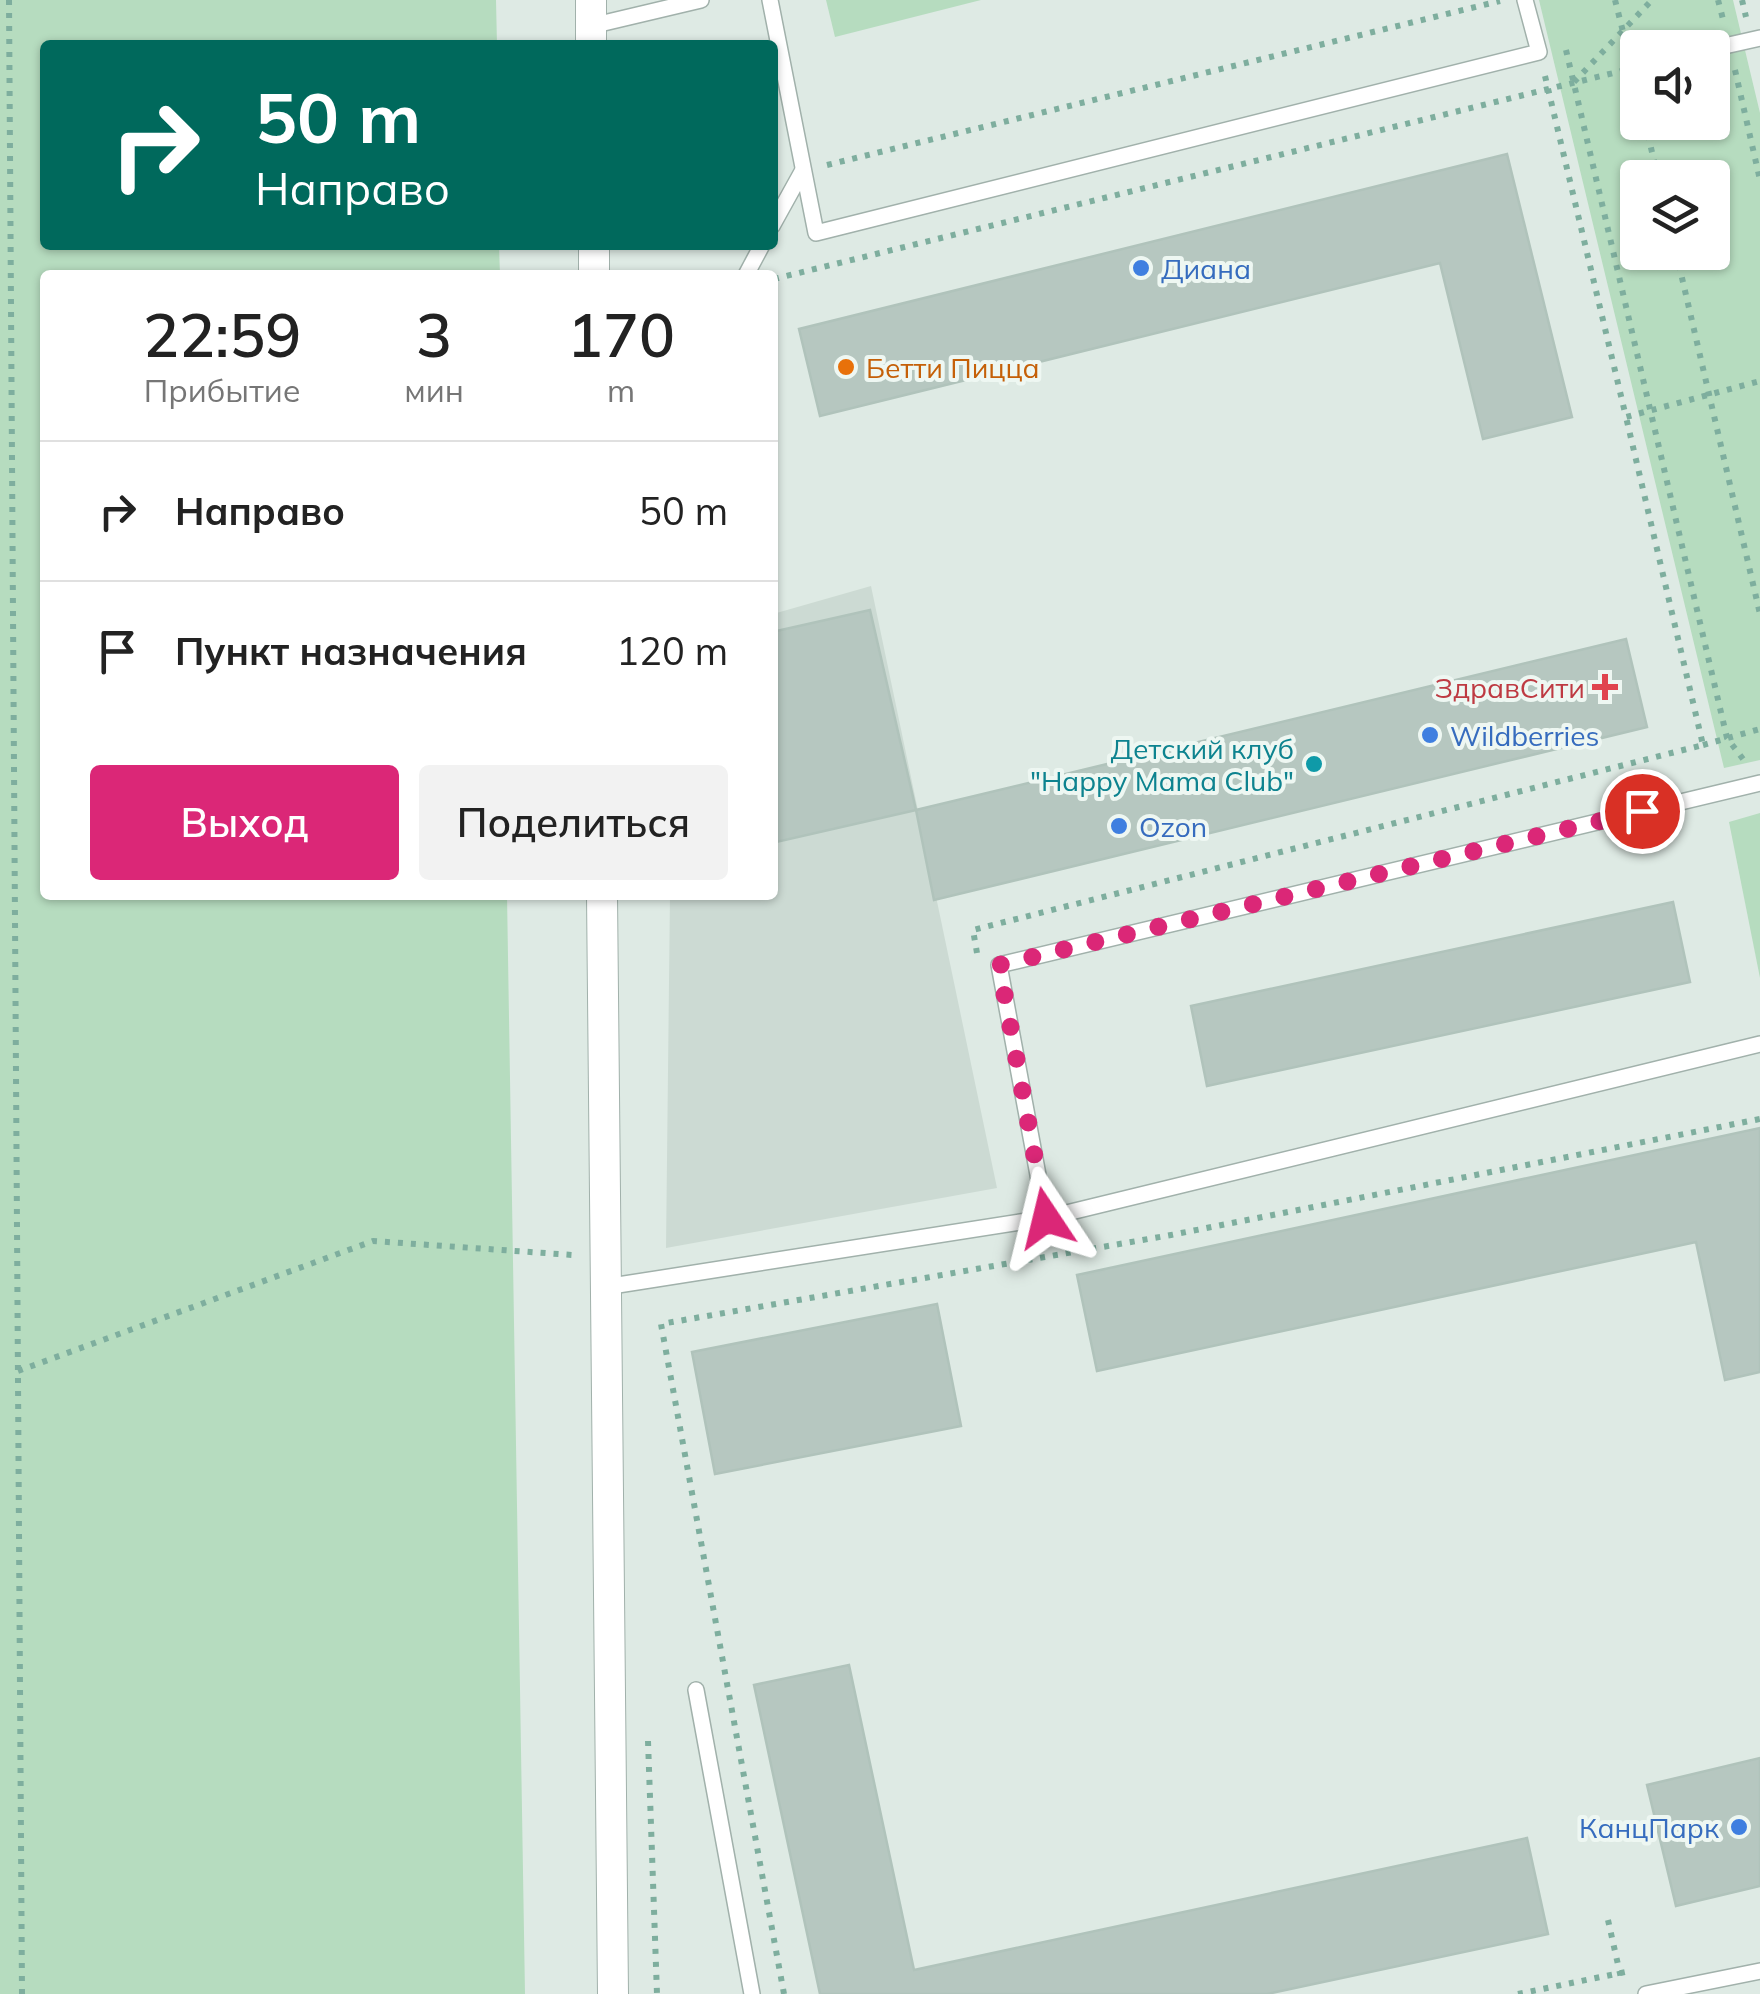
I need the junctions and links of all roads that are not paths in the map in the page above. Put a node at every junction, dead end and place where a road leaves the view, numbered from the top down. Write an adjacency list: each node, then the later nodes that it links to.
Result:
1 (701, 0): 4 (lane)
2 (770, 0): 6 (lane)
3 (1525, 0): 9 (lane)
4 (591, 24)
5 (1760, 38): 8 (lane)
6 (778, 40)
7 (778, 41): 9 (lane)
8 (1730, 45)
9 (803, 170): 10 (lane)
10 (778, 215)
11 (1760, 783): 14 (lane)
12 (602, 900): 15 (street)
13 (1760, 1044): 14 (lane)
14 (1046, 1218): 15 (lane)
15 (606, 1287): 18 (street)
16 (696, 1690): 19 (lane)
17 (1760, 1971): 20 (lane)
18 (613, 1994)
19 (752, 1994)
20 (1646, 1994)

